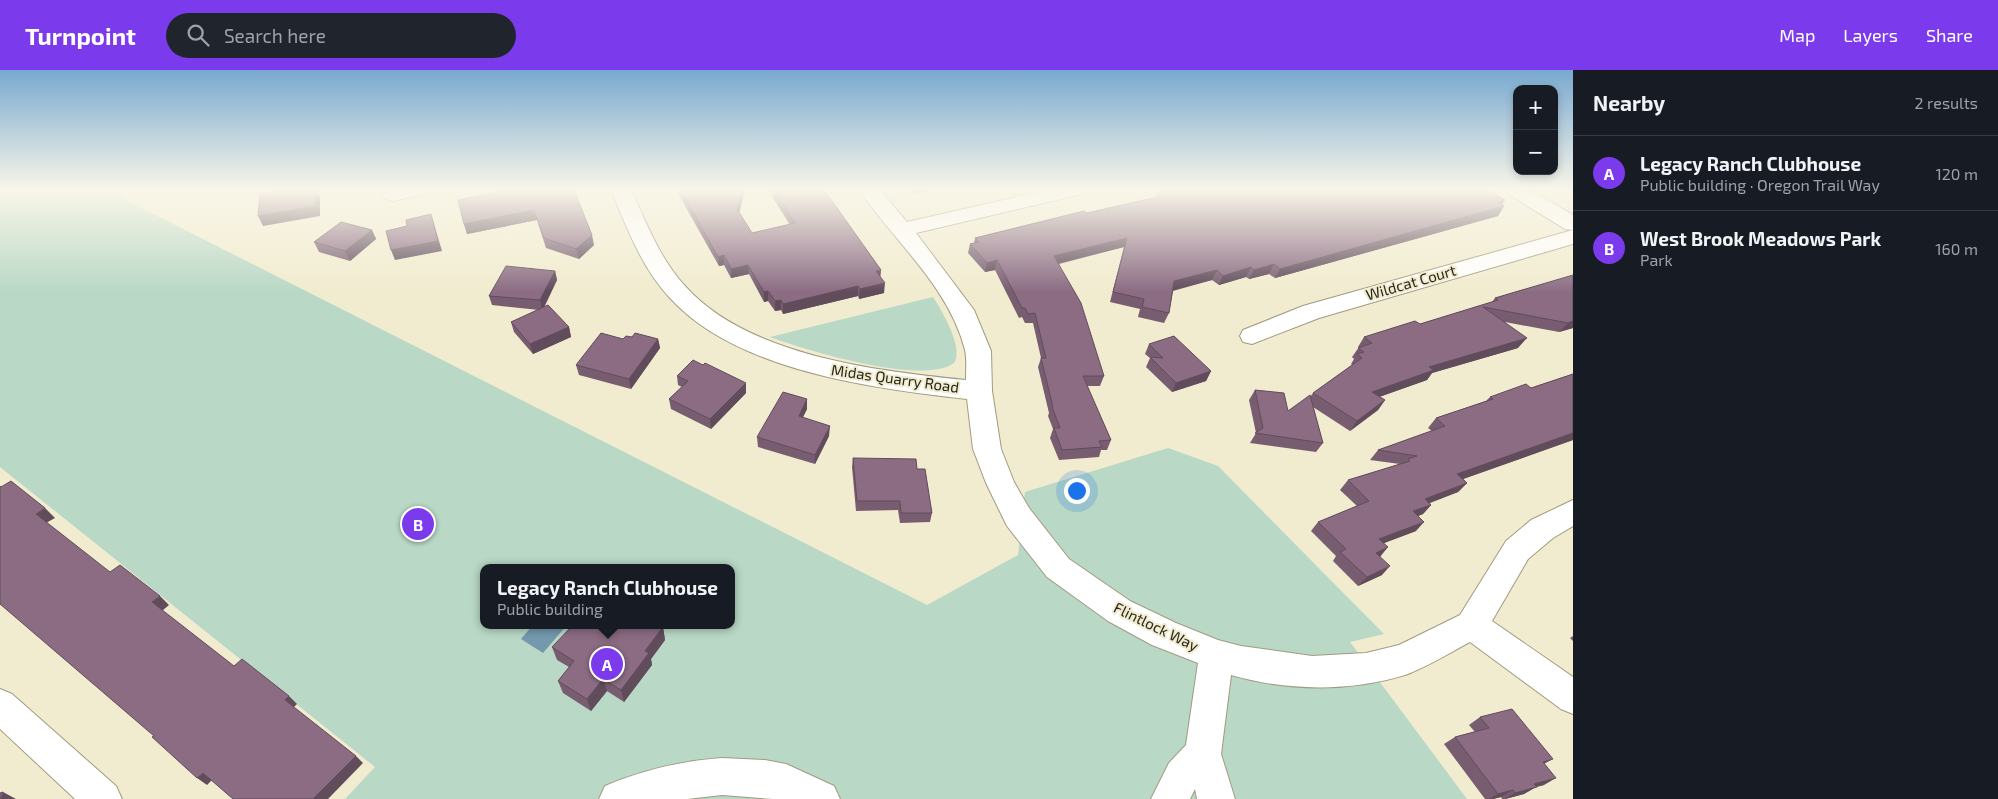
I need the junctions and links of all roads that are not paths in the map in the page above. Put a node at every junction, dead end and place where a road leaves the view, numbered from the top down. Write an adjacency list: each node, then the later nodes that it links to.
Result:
1 (636, 224): 7 (street, Midas Quarry Road)
2 (897, 224): 4 (street, Flintlock Way)
3 (928, 224): 4 (street)
4 (902, 230): 7 (street, Flintlock Way)
5 (1573, 237): 6 (street, Wildcat Court)
6 (1252, 336)
7 (979, 390): 10 (street, Flintlock Way)
8 (1573, 512): 9 (street)
9 (1472, 625): 10 (street, Flintlock Way); 11 (street)
10 (1216, 655): 13 (street)
11 (1573, 697)
12 (0, 706): 14 (street)
13 (1203, 754): 17 (street); 18 (street)
14 (102, 799)
15 (618, 799): 16 (street)
16 (821, 799)
17 (1170, 799)
18 (1216, 799)

